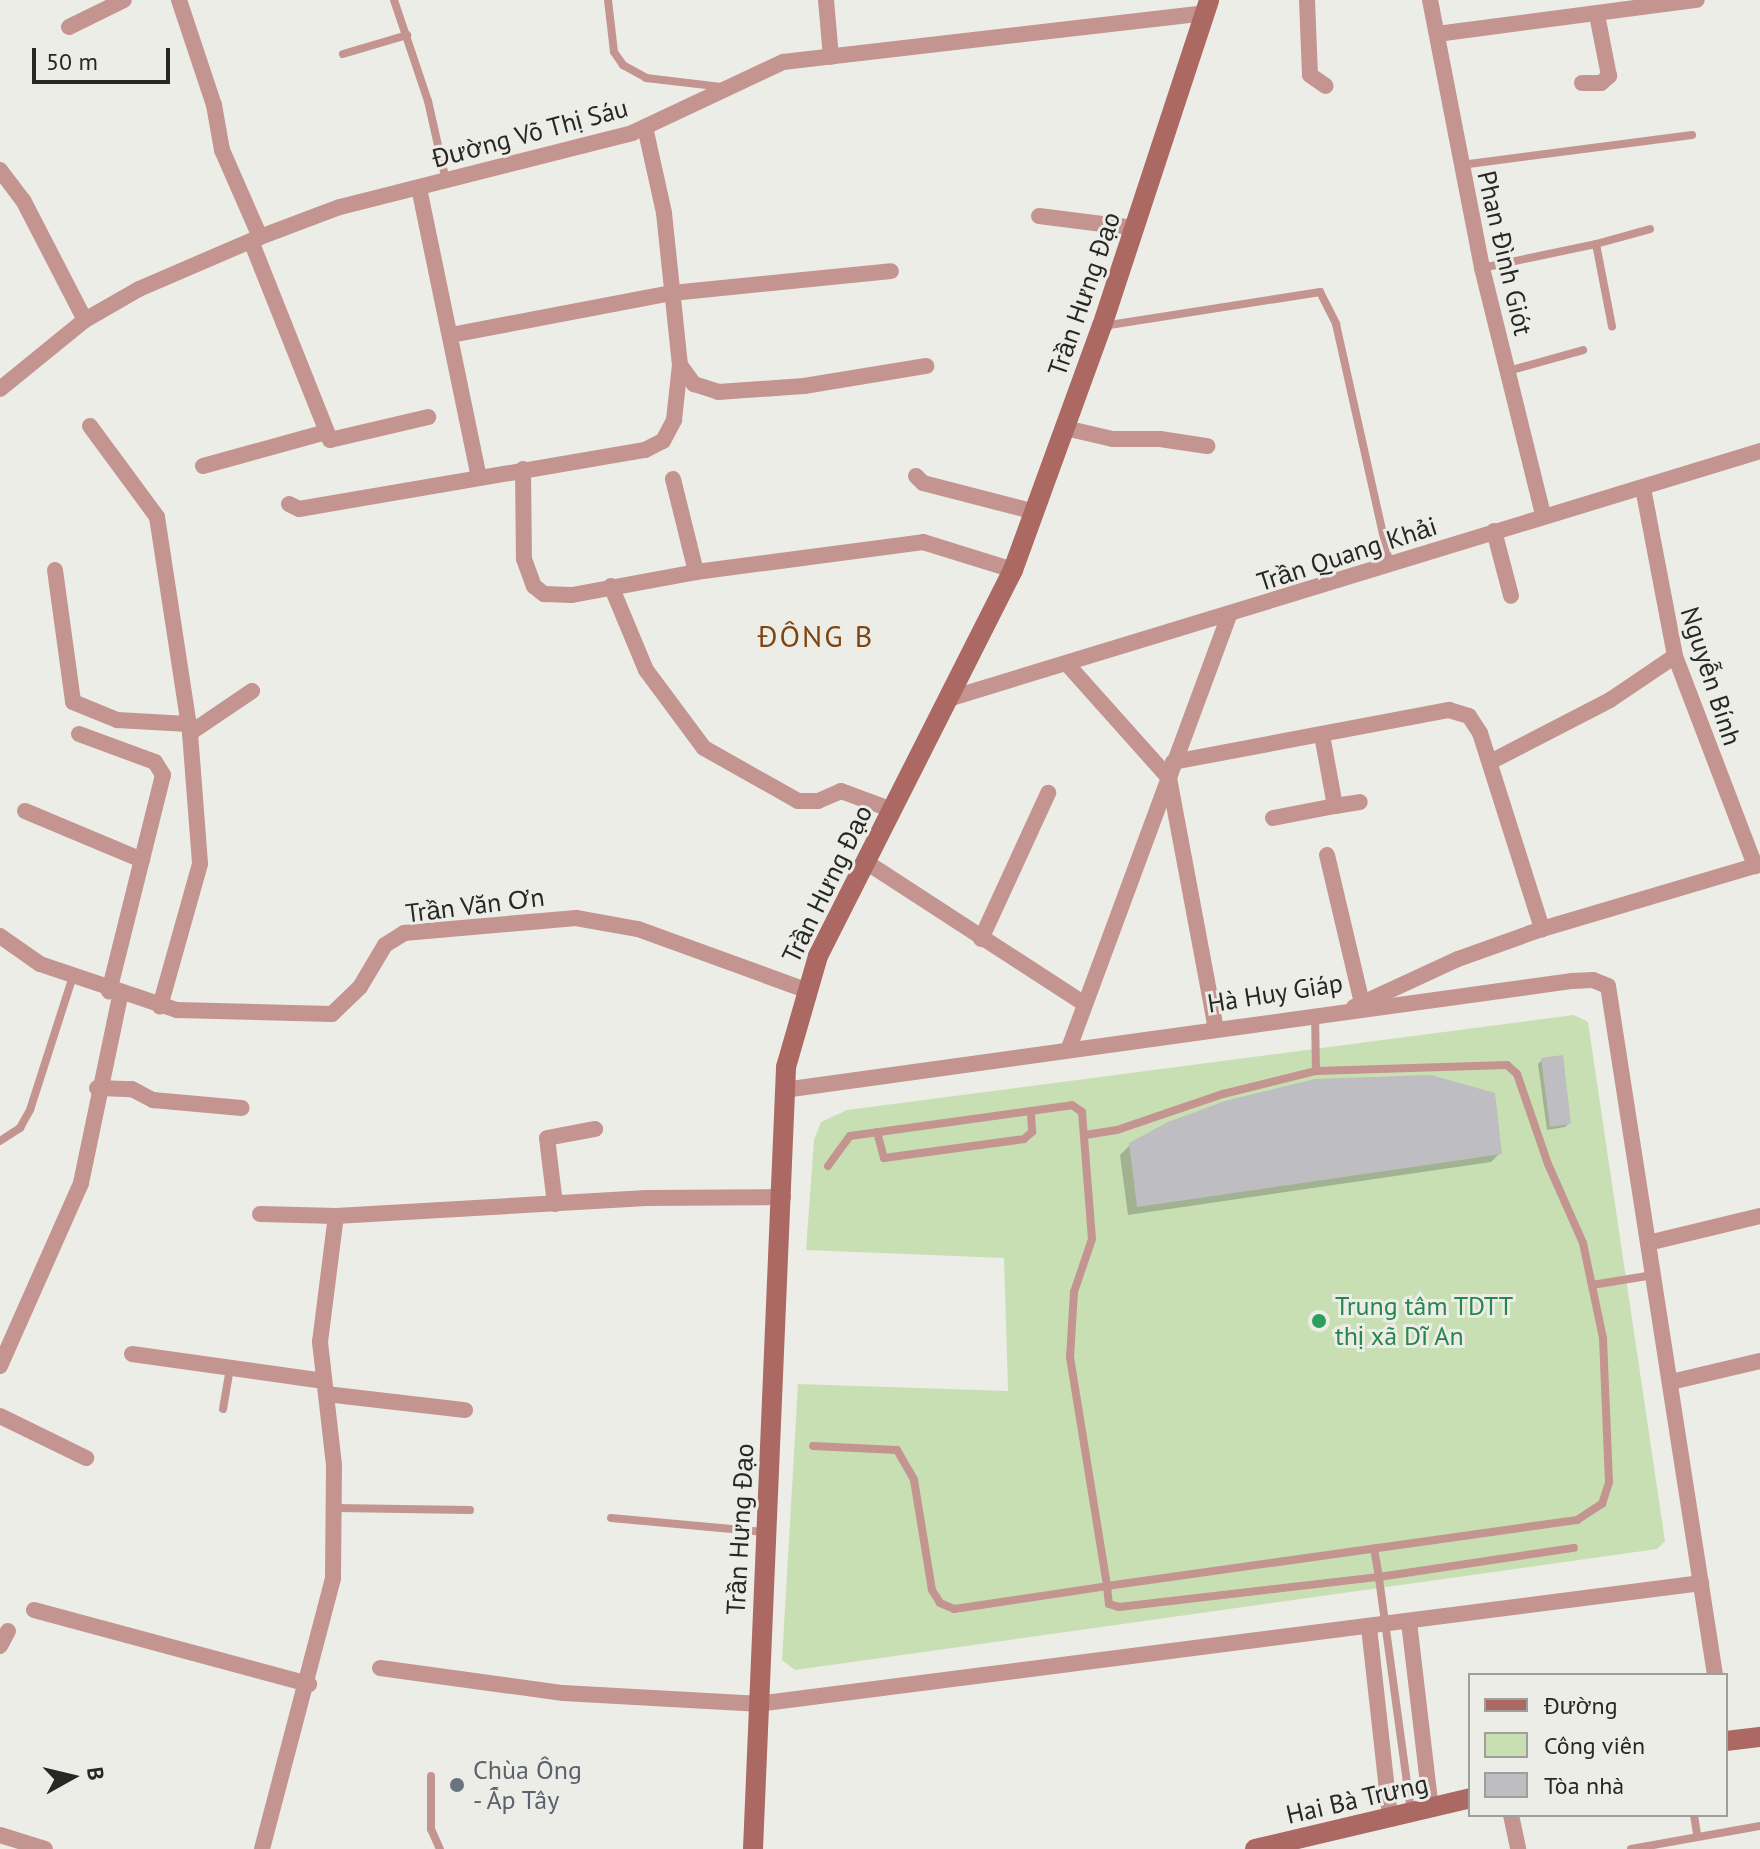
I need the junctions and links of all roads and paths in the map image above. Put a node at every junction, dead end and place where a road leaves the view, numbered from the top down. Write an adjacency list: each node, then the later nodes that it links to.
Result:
1 (124, 0): 13 (street)
2 (179, 0): 30 (street)
3 (394, 0): 15 (lane)
4 (608, 0): 20 (lane)
5 (826, 0): 17 (street)
6 (1307, 0): 19 (street)
7 (1430, 0): 14 (street, Phan Đình Giót)
8 (1697, 0): 9 (street)
9 (1658, 3): 10 (street)
10 (1634, 5): 12 (street)
11 (1206, 7): 17 (street, Đường Võ Thị Sáu); 28 (main road, Trần Hưng Đạo)
12 (1597, 15): 14 (street); 18 (street)
13 (69, 27)
14 (1437, 34): 23 (street, Phan Đình Giót)
15 (407, 35): 16 (lane); 25 (lane)
16 (343, 54)
17 (831, 57): 20 (street, Đường Võ Thị Sáu)
18 (1582, 83)
19 (1326, 86)
20 (724, 87): 21 (street, Đường Võ Thị Sáu)
21 (645, 127): 25 (street, Đường Võ Thị Sáu); 34 (street)
22 (1692, 135): 23 (lane)
23 (1460, 165): 32 (street, Phan Đình Giót)
24 (0, 170): 35 (street)
25 (446, 182): 26 (street, Đường Võ Thị Sáu)
26 (419, 188): 30 (street, Đường Võ Thị Sáu); 38 (street)
27 (1039, 216): 28 (street)
28 (1134, 228): 36 (main road, Trần Hưng Đạo)
29 (1650, 229): 31 (lane)
30 (256, 239): 35 (street, Đường Võ Thị Sáu); 47 (street)
31 (1596, 244): 32 (lane); 37 (lane)
32 (1482, 268): 42 (street, Phan Đình Giót)
33 (891, 271): 34 (street)
34 (672, 293): 38 (street); 40 (street)
35 (85, 320): 43 (street, Đường Võ Thị Sáu)
36 (1102, 326): 46 (main road, Trần Hưng Đạo); 60 (lane)
37 (1612, 326)
38 (451, 335): 53 (street)
39 (1583, 350): 42 (lane)
40 (680, 365): 41 (street); 51 (street)
41 (926, 366)
42 (1508, 371): 58 (street, Phan Đình Giót)
43 (0, 389)
44 (428, 417): 47 (street)
45 (90, 426): 71 (street)
46 (1065, 428): 48 (street); 57 (main road, Trần Hưng Đạo)
47 (323, 433): 50 (street)
48 (1207, 446)
49 (1760, 451): 55 (street, Trần Quang Khải)
50 (203, 466)
51 (523, 469): 53 (street); 64 (street)
52 (916, 476): 57 (street)
53 (479, 477): 56 (street)
54 (673, 479): 63 (street)
55 (1643, 488): 58 (street, Trần Quang Khải); 67 (street, Nguyễn Bính)
56 (289, 504)
57 (1035, 512): 62 (main road, Trần Hưng Đạo)
58 (1543, 515): 59 (street, Trần Quang Khải)
59 (1494, 531): 60 (street, Trần Quang Khải); 65 (street)
60 (1390, 566): 66 (street, Trần Quang Khải)
61 (55, 570): 71 (street)
62 (1013, 570): 63 (street); 70 (main road, Trần Hưng Đạo)
63 (696, 572): 64 (street)
64 (611, 586): 79 (street)
65 (1511, 596)
66 (1229, 616): 68 (street, Trần Quang Khải); 75 (street)
67 (1675, 656): 74 (street); 85 (street, Nguyễn Bính)
68 (1067, 664): 70 (street, Trần Quang Khải); 75 (street)
69 (252, 691): 71 (street)
70 (948, 699): 79 (main road, Trần Hưng Đạo)
71 (189, 728): 94 (street)
72 (79, 734): 83 (street)
73 (1322, 735): 74 (street); 75 (street); 78 (street)
74 (1490, 762): 86 (street)
75 (1171, 770): 93 (street); 97 (street)
76 (1048, 793): 88 (street)
77 (1360, 802): 78 (street)
78 (1335, 806): 81 (street)
79 (892, 810): 84 (main road, Trần Hưng Đạo)
80 (25, 811): 83 (street)
81 (1273, 818)
82 (1327, 855): 92 (street)
83 (142, 860): 91 (street)
84 (866, 862): 88 (street); 90 (main road, Trần Hưng Đạo)
85 (1757, 865): 86 (street, Hà Huy Giáp)
86 (1542, 929): 92 (street, Hà Huy Giáp)
87 (0, 936): 89 (street, Trần Văn Ơn)
88 (981, 939): 93 (street)
89 (73, 976): 91 (street, Trần Văn Ơn); 107 (lane)
90 (806, 990): 94 (street, Trần Văn Ơn); 101 (main road, Trần Hưng Đạo)
91 (115, 992): 94 (street, Trần Văn Ơn); 100 (street)
92 (1362, 1003): 95 (street, Hà Huy Giáp)
93 (1085, 1004): 98 (street)
94 (160, 1006)
95 (1346, 1011): 96 (street, Hà Huy Giáp); 114 (street)
96 (1315, 1015): 97 (street, Hà Huy Giáp); 99 (lane)
97 (1216, 1028): 98 (street, Hà Huy Giáp)
98 (1069, 1048): 101 (street, Hà Huy Giáp)
99 (1316, 1071): 106 (lane); 116 (lane)
100 (97, 1088): 102 (street); 119 (street)
101 (784, 1090): 109 (main road, Trần Hưng Đạo)
102 (242, 1108)
103 (1031, 1111): 105 (lane); 105 (lane); 106 (lane)
104 (595, 1129): 110 (street)
105 (877, 1132): 108 (lane)
106 (1085, 1135): 136 (lane)
107 (0, 1141)
108 (828, 1166)
109 (783, 1197): 110 (street); 131 (main road, Trần Hưng Đạo)
110 (555, 1204): 112 (street)
111 (260, 1214): 112 (street)
112 (336, 1216): 122 (street)
113 (1760, 1216): 114 (street)
114 (1648, 1243): 115 (street)
115 (1653, 1275): 116 (lane); 121 (street)
116 (1592, 1285): 132 (lane)
117 (132, 1354): 120 (street)
118 (1760, 1361): 121 (street)
119 (0, 1366)
120 (230, 1368): 122 (street); 123 (lane)
121 (1671, 1382): 135 (street)
122 (325, 1387): 124 (street); 128 (street)
123 (223, 1409)
124 (465, 1410)
125 (0, 1416): 127 (street)
126 (813, 1446): 136 (lane)
127 (86, 1458)
128 (336, 1508): 129 (lane); 143 (street)
129 (470, 1510)
130 (611, 1518): 131 (lane)
131 (766, 1532): 144 (main road, Trần Hưng Đạo)
132 (1374, 1548): 134 (lane); 136 (lane)
133 (1574, 1548): 134 (lane)
134 (1379, 1577): 136 (lane); 139 (lane)
135 (1701, 1583): 138 (street); 142 (street)
136 (1107, 1586)
137 (34, 1610): 143 (street)
138 (1409, 1622): 139 (street); 149 (street)
139 (1387, 1624): 140 (street); 149 (lane)
140 (1369, 1627): 144 (street); 152 (street)
141 (380, 1668): 144 (street)
142 (1715, 1673)
143 (309, 1684): 157 (street)
144 (757, 1704): 159 (main road, Trần Hưng Đạo)
145 (1760, 1737): 146 (main road)
146 (1728, 1741)
147 (431, 1776): 158 (lane)
148 (1468, 1799): 149 (main road, Hai Bà Trưng)
149 (1421, 1811): 152 (main road, Hai Bà Trưng)
150 (1511, 1817): 161 (street)
151 (1694, 1817): 154 (lane)
152 (1390, 1818): 160 (main road, Hai Bà Trưng)
153 (1760, 1826): 154 (lane)
154 (1697, 1833): 162 (lane)
155 (0, 1835): 156 (street)
156 (45, 1849)
157 (262, 1849)
158 (440, 1849)
159 (753, 1849)
160 (1255, 1849)
161 (1518, 1849)
162 (1631, 1849)

